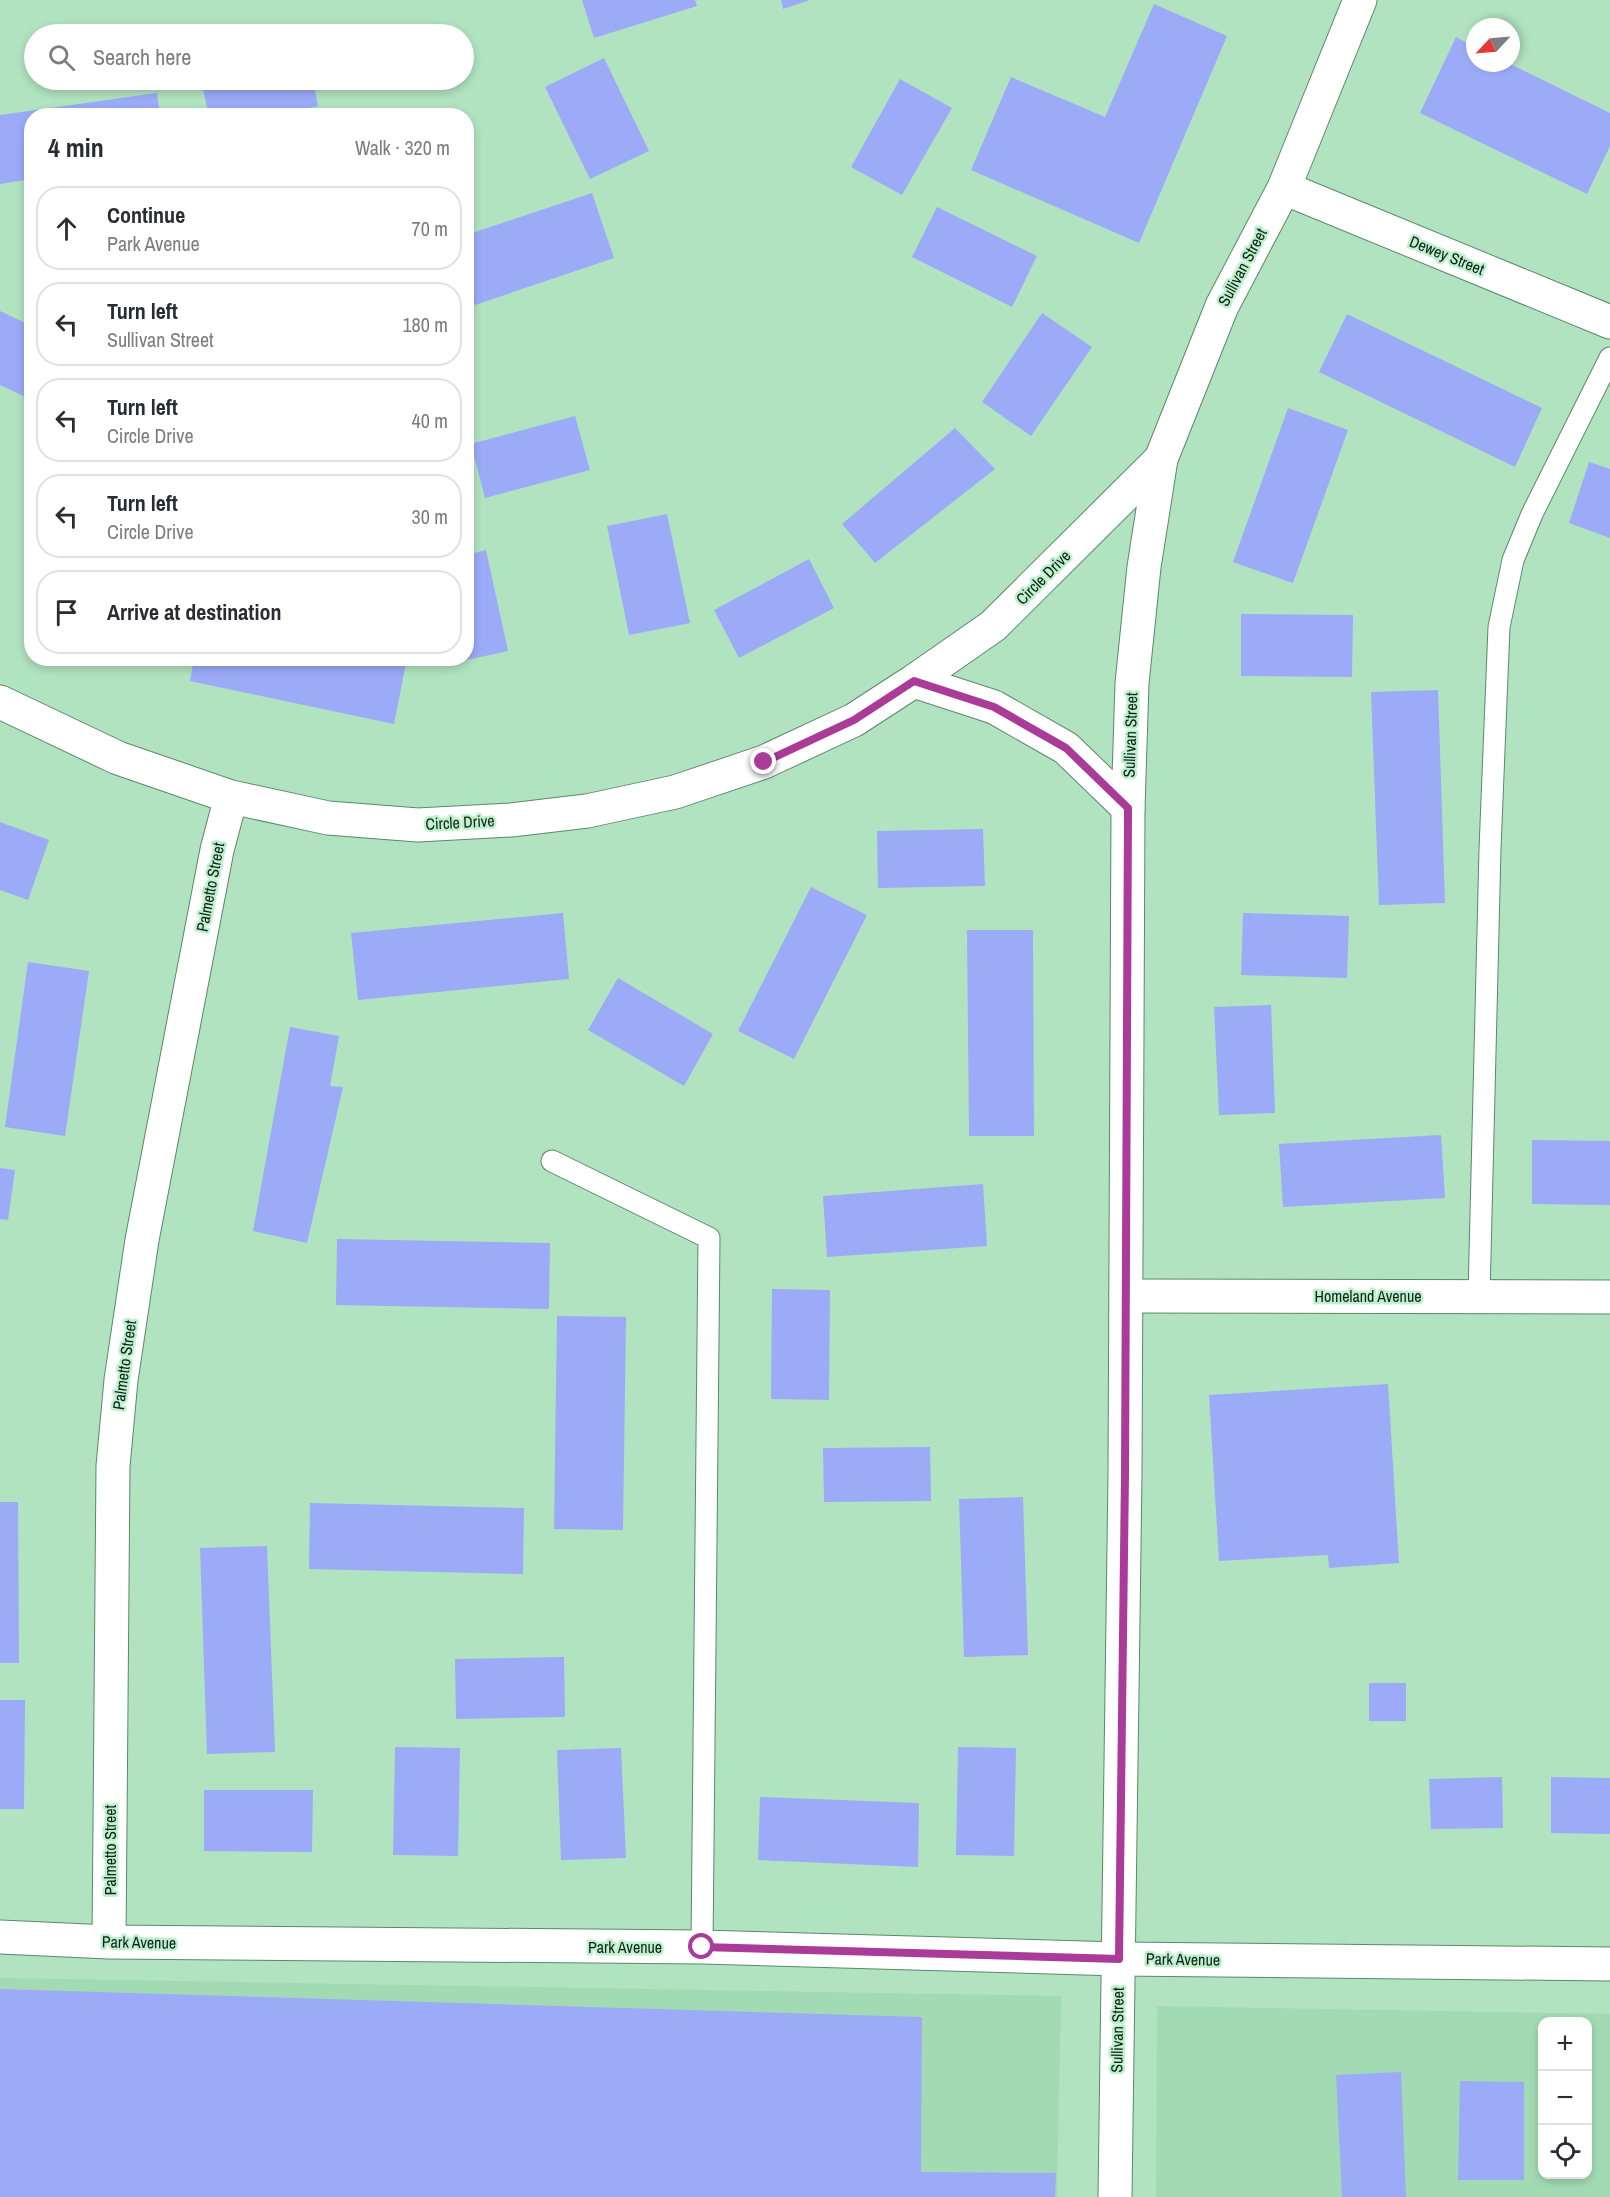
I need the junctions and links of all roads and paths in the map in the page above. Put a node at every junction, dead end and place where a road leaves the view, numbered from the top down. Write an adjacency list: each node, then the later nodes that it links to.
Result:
1 (1360, 0): 2 (street, Sullivan Street)
2 (1284, 188): 3 (street, Dewey Street); 5 (street, Sullivan Street)
3 (1610, 322)
4 (1610, 358): 12 (lane)
5 (1161, 459): 6 (street, Circle Drive); 9 (street, Sullivan Street)
6 (914, 681): 8 (street, Circle Drive); 9 (street)
7 (0, 702): 8 (street, Circle Drive)
8 (231, 797): 15 (street, Palmetto Street)
9 (1128, 808): 11 (street, Sullivan Street)
10 (552, 1161): 16 (lane)
11 (1126, 1296): 12 (street, Homeland Avenue); 17 (street, Sullivan Street)
12 (1479, 1296): 13 (street, Homeland Avenue)
13 (1610, 1297)
14 (0, 1937): 15 (street, Park Avenue)
15 (109, 1942): 16 (street, Park Avenue)
16 (702, 1947): 17 (street, Park Avenue)
17 (1119, 1959): 18 (street, Park Avenue); 19 (street, Sullivan Street)
18 (1610, 1964)
19 (1115, 2197)

